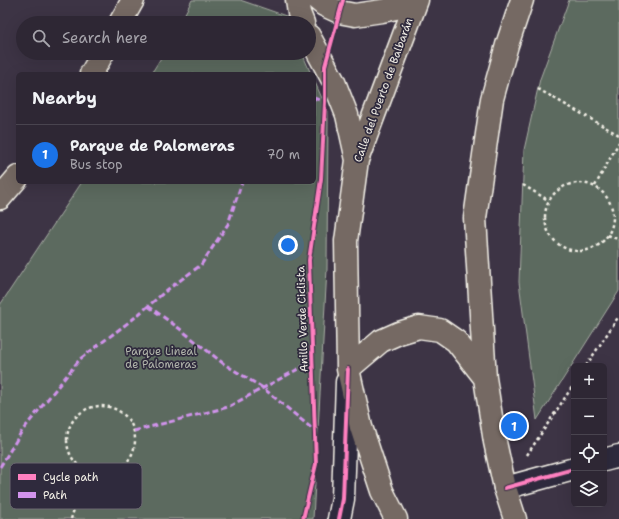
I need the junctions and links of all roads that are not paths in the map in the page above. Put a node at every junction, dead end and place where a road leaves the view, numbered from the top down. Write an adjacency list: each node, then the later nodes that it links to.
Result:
1 (133, 0): 6 (main road)
2 (296, 0): 7 (main road)
3 (318, 0): 5 (main road)
4 (522, 0): 15 (main road)
5 (415, 2): 11 (main road, Calle del Puerto de Balbarán)
6 (124, 16)
7 (300, 16)
8 (316, 49): 11 (main road)
9 (99, 60): 10 (main road)
10 (92, 72)
11 (357, 160): 14 (main road, Calle del Puerto de Balbarán)
12 (16, 179): 13 (main road)
13 (0, 198)
14 (348, 369): 15 (main road); 20 (street); 21 (main road, Calle del Puerto de Balbarán)
15 (485, 378): 19 (main road)
16 (619, 456): 17 (street)
17 (607, 459)
18 (571, 469): 19 (street)
19 (505, 488): 22 (main road)
20 (339, 519)
21 (396, 519)
22 (515, 519)

